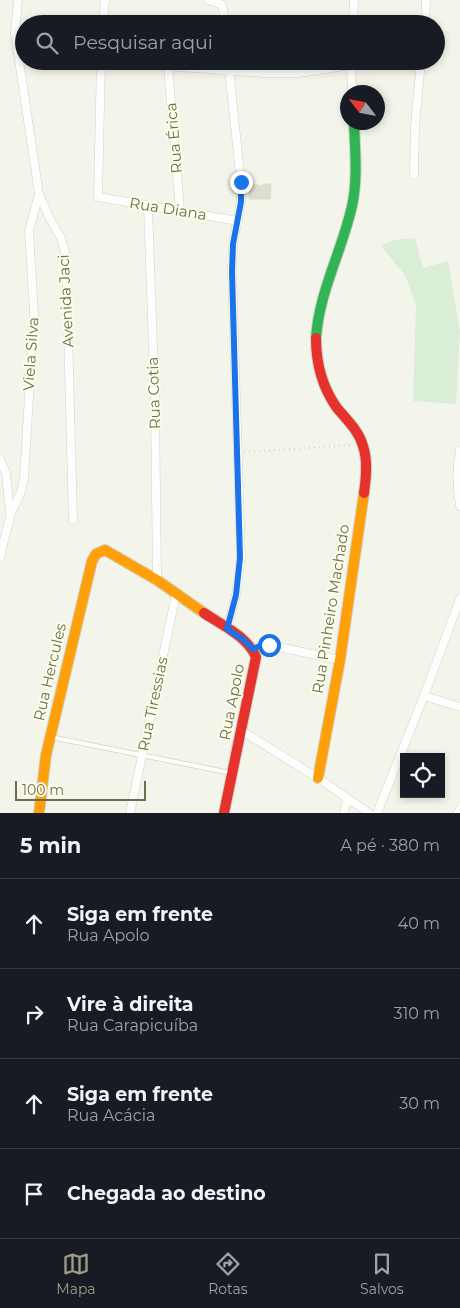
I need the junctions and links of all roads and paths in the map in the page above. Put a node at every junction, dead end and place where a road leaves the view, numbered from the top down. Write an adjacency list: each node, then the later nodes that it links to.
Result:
1 (18, 0): 6 (street, Avenida Jaci)
2 (105, 0): 7 (street)
3 (208, 0): 8 (street)
4 (354, 0): 9 (street)
5 (426, 0): 10 (street)
6 (17, 15)
7 (104, 15)
8 (224, 15)
9 (353, 15)
10 (425, 15)
11 (21, 70): 22 (street, Avenida Jaci)
12 (101, 70): 23 (street, Rua Diana)
13 (168, 70): 24 (street, Rua Érica)
14 (217, 70): 18 (street)
15 (314, 70): 18 (street)
16 (351, 70): 19 (street)
17 (421, 70): 21 (street)
18 (229, 71): 25 (street)
19 (352, 85)
20 (354, 130): 26 (street)
21 (414, 175)
22 (39, 194): 31 (street, Viela Silva); 32 (street, Avenida Jaci)
23 (148, 206): 24 (street, Rua Diana); 35 (street, Rua Cotia)
24 (180, 210): 25 (street, Rua Diana)
25 (238, 221): 28 (street)
26 (363, 444): 28 (path); 40 (street, Rua Pinheiro Machado)
27 (460, 450): 30 (street)
28 (237, 452): 38 (street)
29 (0, 460): 31 (street)
30 (460, 506)
31 (10, 513): 34 (street)
32 (73, 520)
33 (109, 551): 35 (street, Rua Apolo); 44 (street, Rua Hercules)
34 (0, 557)
35 (158, 580): 36 (street, Rua Apolo)
36 (176, 594): 38 (street, Rua Apolo); 45 (street, Rua Tiressias)
37 (460, 599): 41 (street)
38 (227, 629): 39 (street, Rua Apolo)
39 (253, 649): 40 (street); 43 (street, Rua Apolo)
40 (340, 660): 47 (street, Rua Pinheiro Machado)
41 (424, 696): 42 (street); 55 (street)
42 (460, 706)
43 (242, 731): 46 (street, Rua Apolo); 47 (street)
44 (50, 737): 45 (lane); 50 (street, Rua Hercules)
45 (142, 755): 46 (lane); 51 (street, Rua Tiressias)
46 (233, 773): 52 (street, Rua Apolo)
47 (318, 778): 48 (street)
48 (347, 799): 53 (street); 54 (street)
49 (460, 809): 56 (street)
50 (39, 813)
51 (130, 813)
52 (224, 813)
53 (344, 813)
54 (369, 813)
55 (378, 813)
56 (458, 813)

